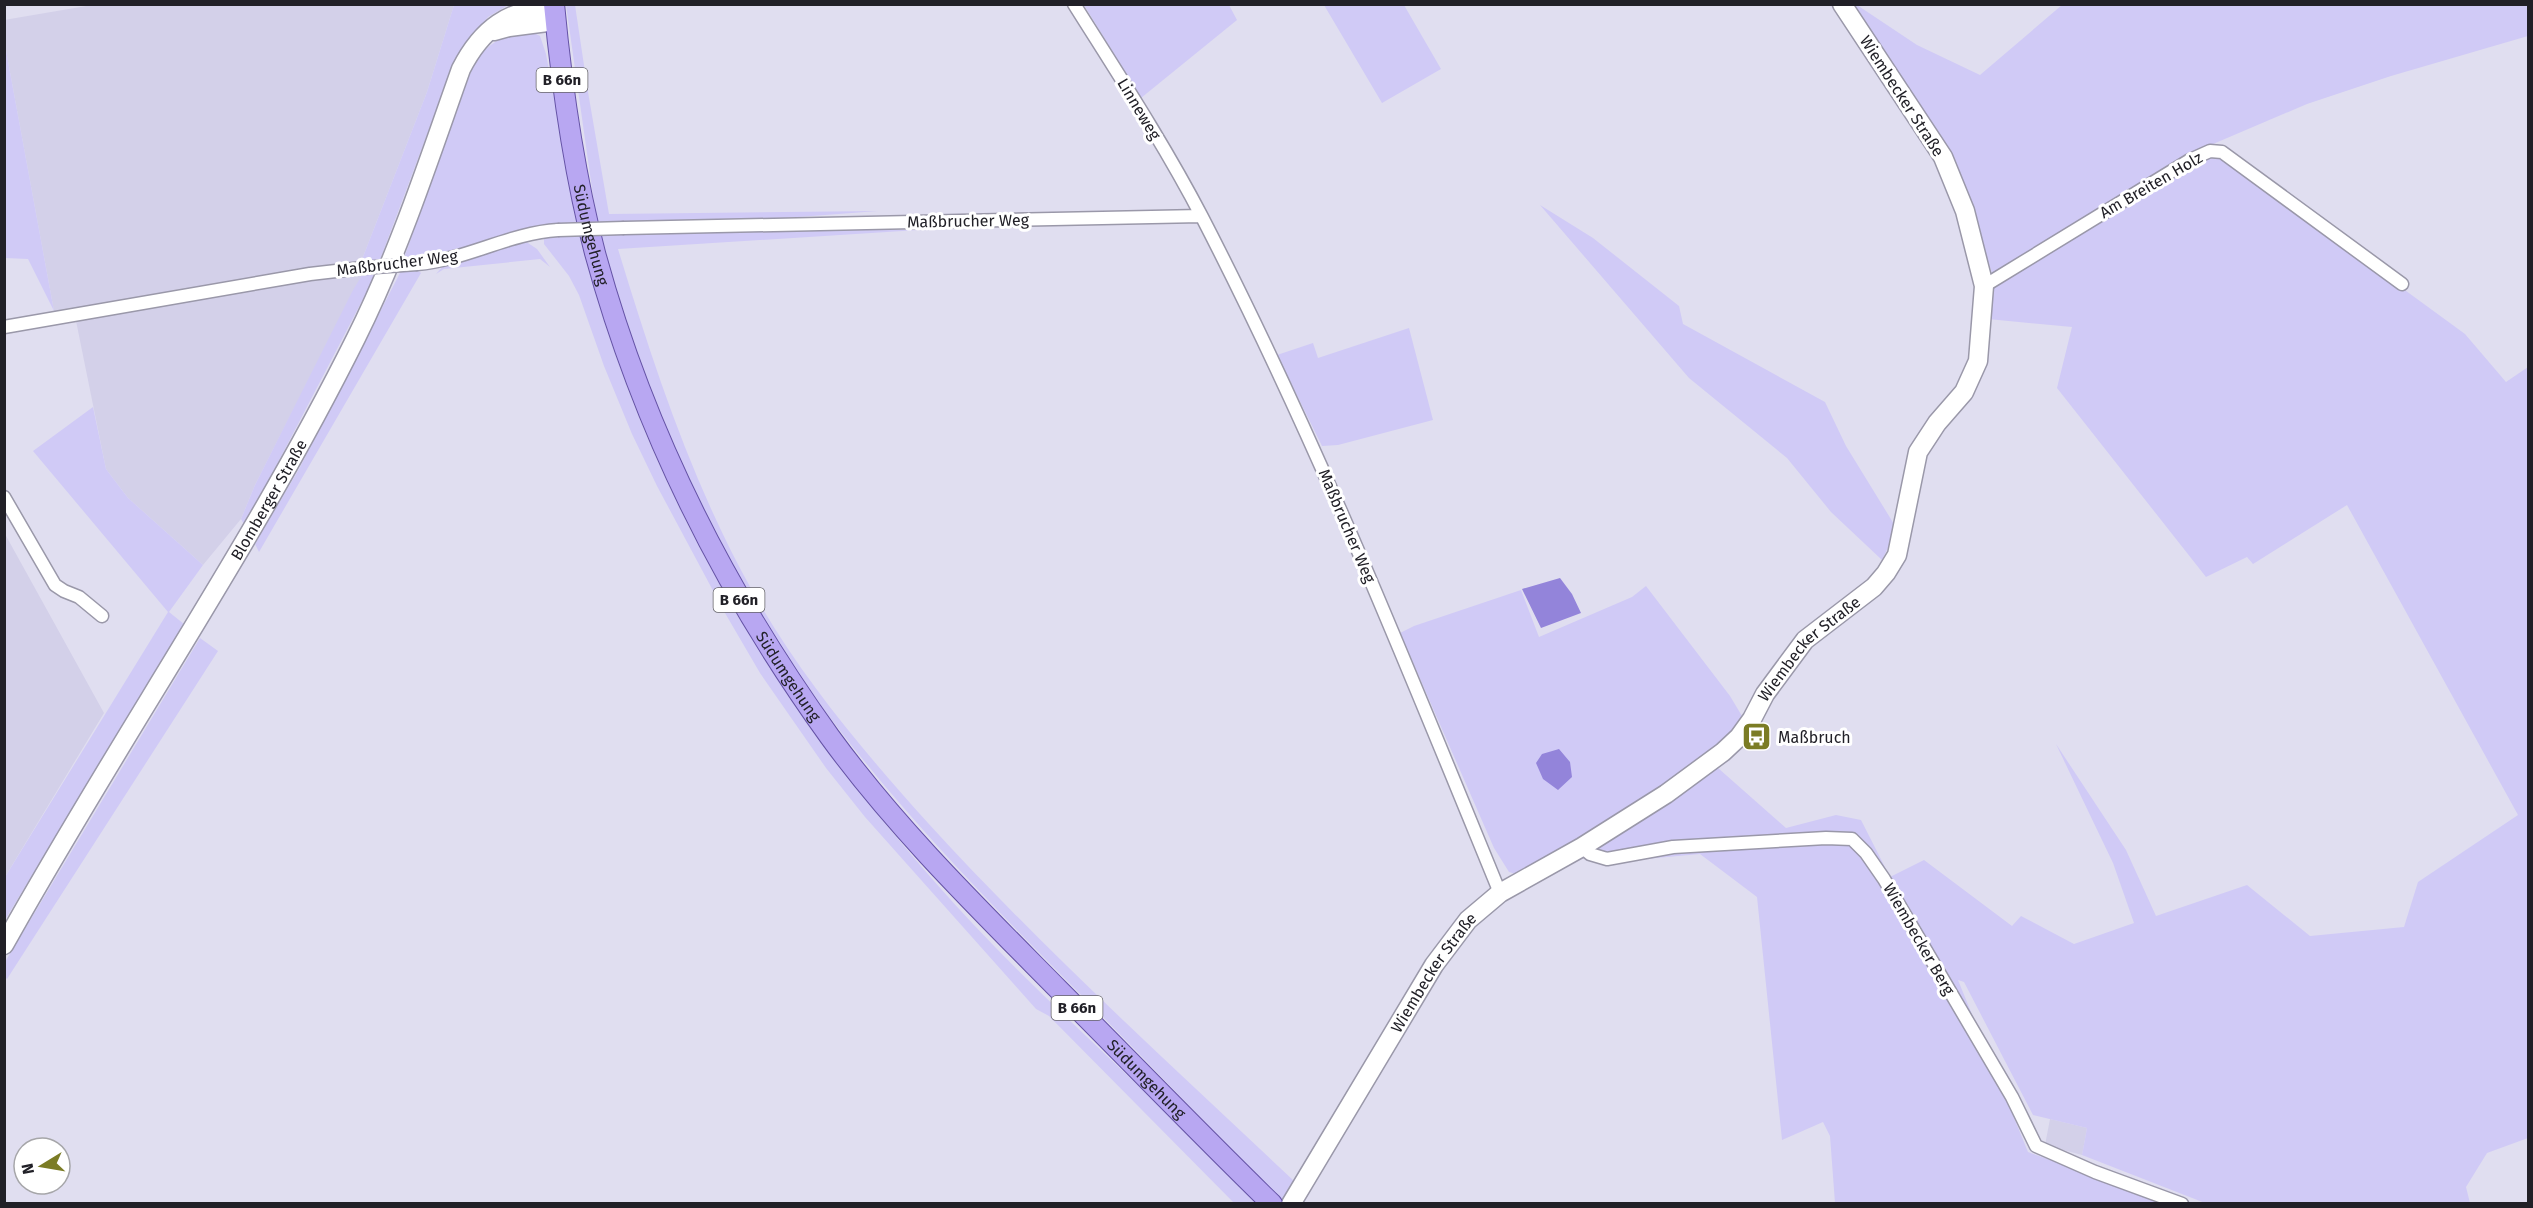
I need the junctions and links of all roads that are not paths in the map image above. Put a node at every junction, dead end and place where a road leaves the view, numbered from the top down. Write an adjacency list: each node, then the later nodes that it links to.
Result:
1 (1074, 4): 6 (street, Linneweg)
2 (1842, 4): 8 (street, Wiembecker Straße)
3 (523, 8): 4 (street, Blomberger Straße); 5 (street, Blomberger Straße)
4 (554, 11): 5 (street); 15 (main road, Südumgehung / B 66n)
5 (487, 34): 14 (street, Blomberger Straße)
6 (1201, 216): 9 (street, Maßbrucher Weg, bridge); 13 (street, Maßbrucher Weg)
7 (2402, 285): 8 (street, Am Breiten Holz)
8 (1983, 286): 12 (street, Wiembecker Straße)
9 (4, 327)
10 (4, 497): 11 (street)
11 (102, 616)
12 (1582, 847): 13 (street, Wiembecker Straße); 17 (street, Wiembecker Berg)
13 (1500, 893): 16 (street, Wiembecker Straße)
14 (4, 945)
15 (1266, 1198)
16 (1290, 1203)
17 (2182, 1203)

